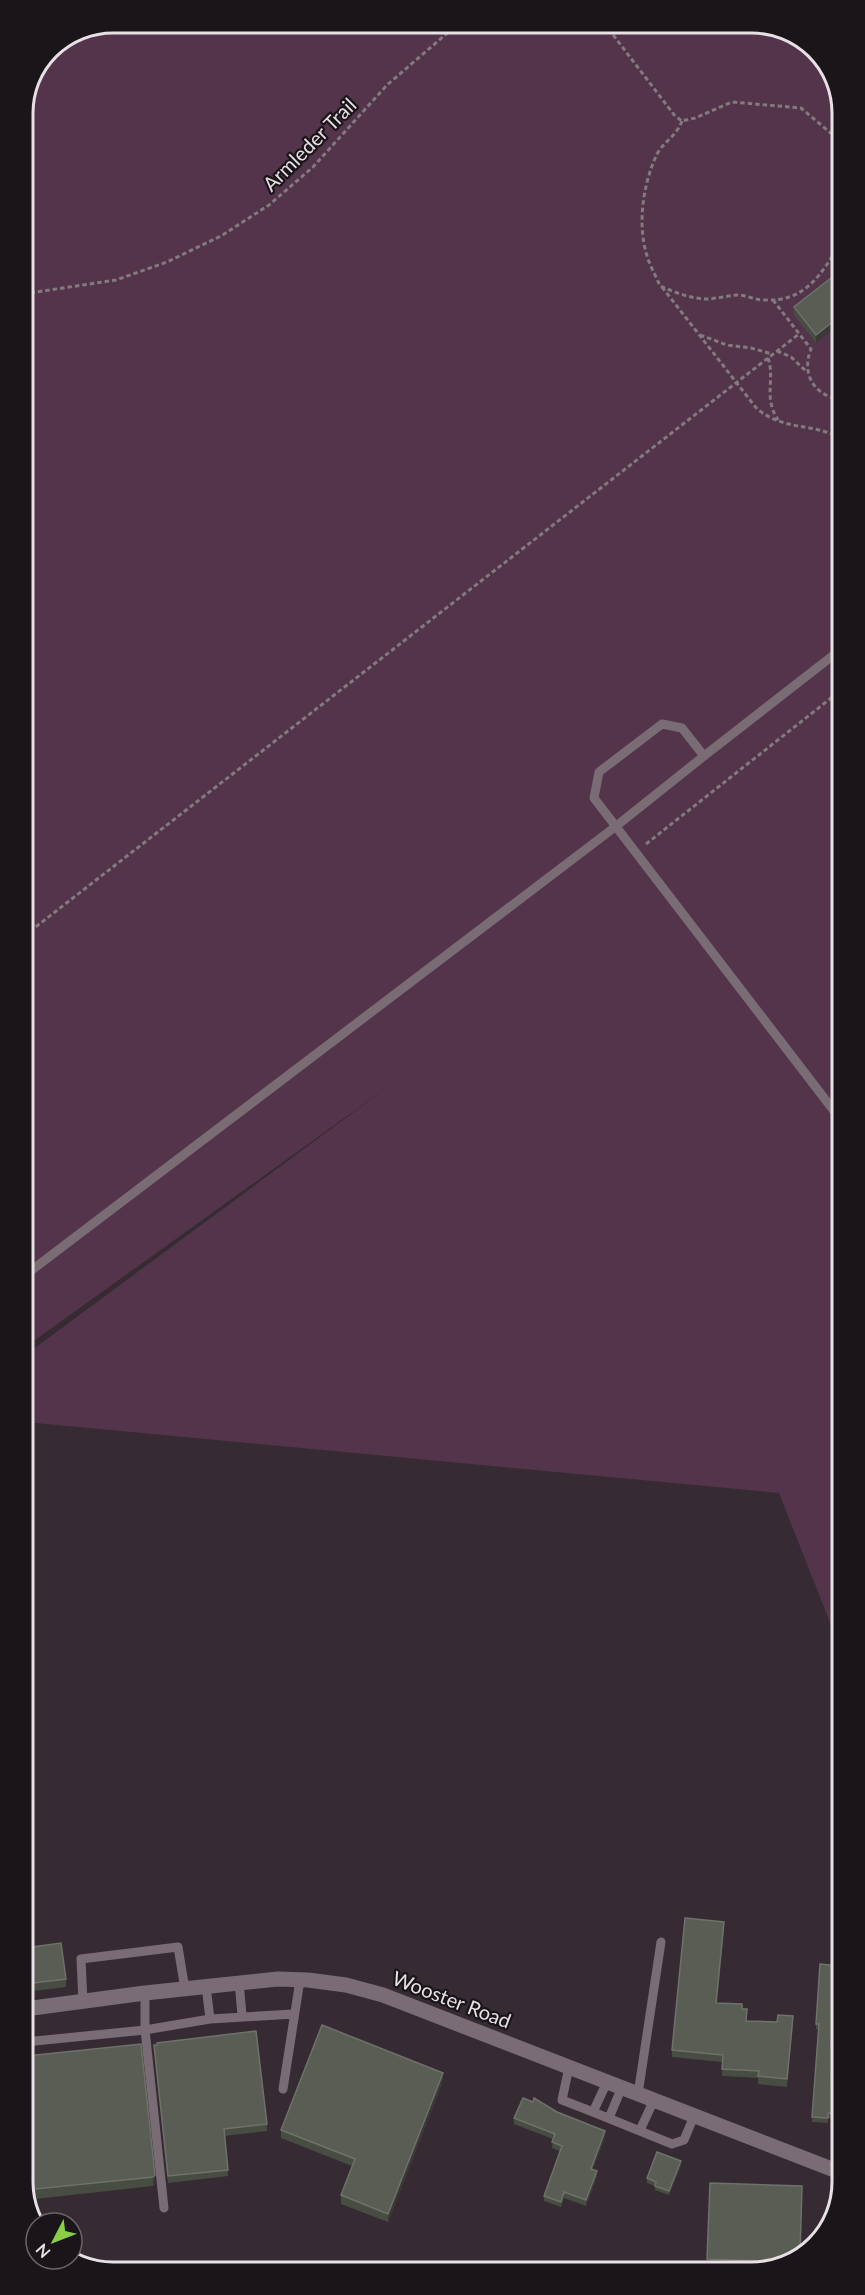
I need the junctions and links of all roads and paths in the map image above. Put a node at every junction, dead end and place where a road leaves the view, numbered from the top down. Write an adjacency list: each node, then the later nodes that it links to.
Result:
1 (447, 33): 9 (path, Armleder Trail)
2 (612, 33): 3 (path)
3 (681, 121): 4 (path); 6 (path)
4 (832, 134)
5 (832, 256): 7 (path)
6 (660, 286): 10 (path); 12 (path)
7 (808, 286): 8 (path); 10 (path)
8 (813, 291)
9 (33, 292)
10 (772, 300): 11 (path)
11 (799, 333): 13 (path); 16 (path)
12 (698, 335): 14 (path); 17 (path)
13 (777, 351): 14 (path); 16 (path)
14 (773, 354): 15 (path)
15 (768, 358): 17 (path); 19 (path)
16 (807, 372): 18 (path)
17 (737, 383): 19 (path); 26 (path)
18 (832, 398)
19 (779, 422): 20 (path)
20 (832, 433)
21 (832, 656): 23 (lane)
22 (832, 697): 25 (path)
23 (704, 756): 24 (lane); 24 (lane)
24 (615, 827): 27 (lane); 28 (lane)
25 (643, 847)
26 (33, 929)
27 (832, 1108)
28 (33, 1269)
29 (661, 1942): 46 (lane)
30 (300, 1980): 31 (street, Wooster Road); 37 (lane); 42 (street, Wooster Road)
31 (240, 1982): 32 (street, Wooster Road); 38 (lane)
32 (206, 1986): 33 (street, Wooster Road); 39 (lane)
33 (185, 1989): 34 (street, Wooster Road); 35 (lane)
34 (145, 1993): 35 (street, Wooster Road); 40 (lane)
35 (83, 2002): 36 (street, Wooster Road)
36 (33, 2008)
37 (294, 2014): 38 (lane); 45 (lane)
38 (242, 2015): 39 (lane)
39 (210, 2019): 40 (lane)
40 (145, 2030): 41 (lane); 53 (lane)
41 (33, 2041)
42 (569, 2067): 43 (street, Wooster Road); 48 (lane)
43 (607, 2082): 44 (street, Wooster Road); 48 (lane)
44 (622, 2087): 46 (street, Wooster Road); 50 (lane)
45 (283, 2089)
46 (638, 2094): 47 (street, Wooster Road)
47 (654, 2100): 49 (street, Wooster Road); 51 (lane)
48 (593, 2112): 50 (lane)
49 (694, 2116): 51 (lane); 52 (street, Wooster Road)
50 (609, 2118): 51 (lane)
51 (640, 2130)
52 (832, 2169)
53 (164, 2208)

